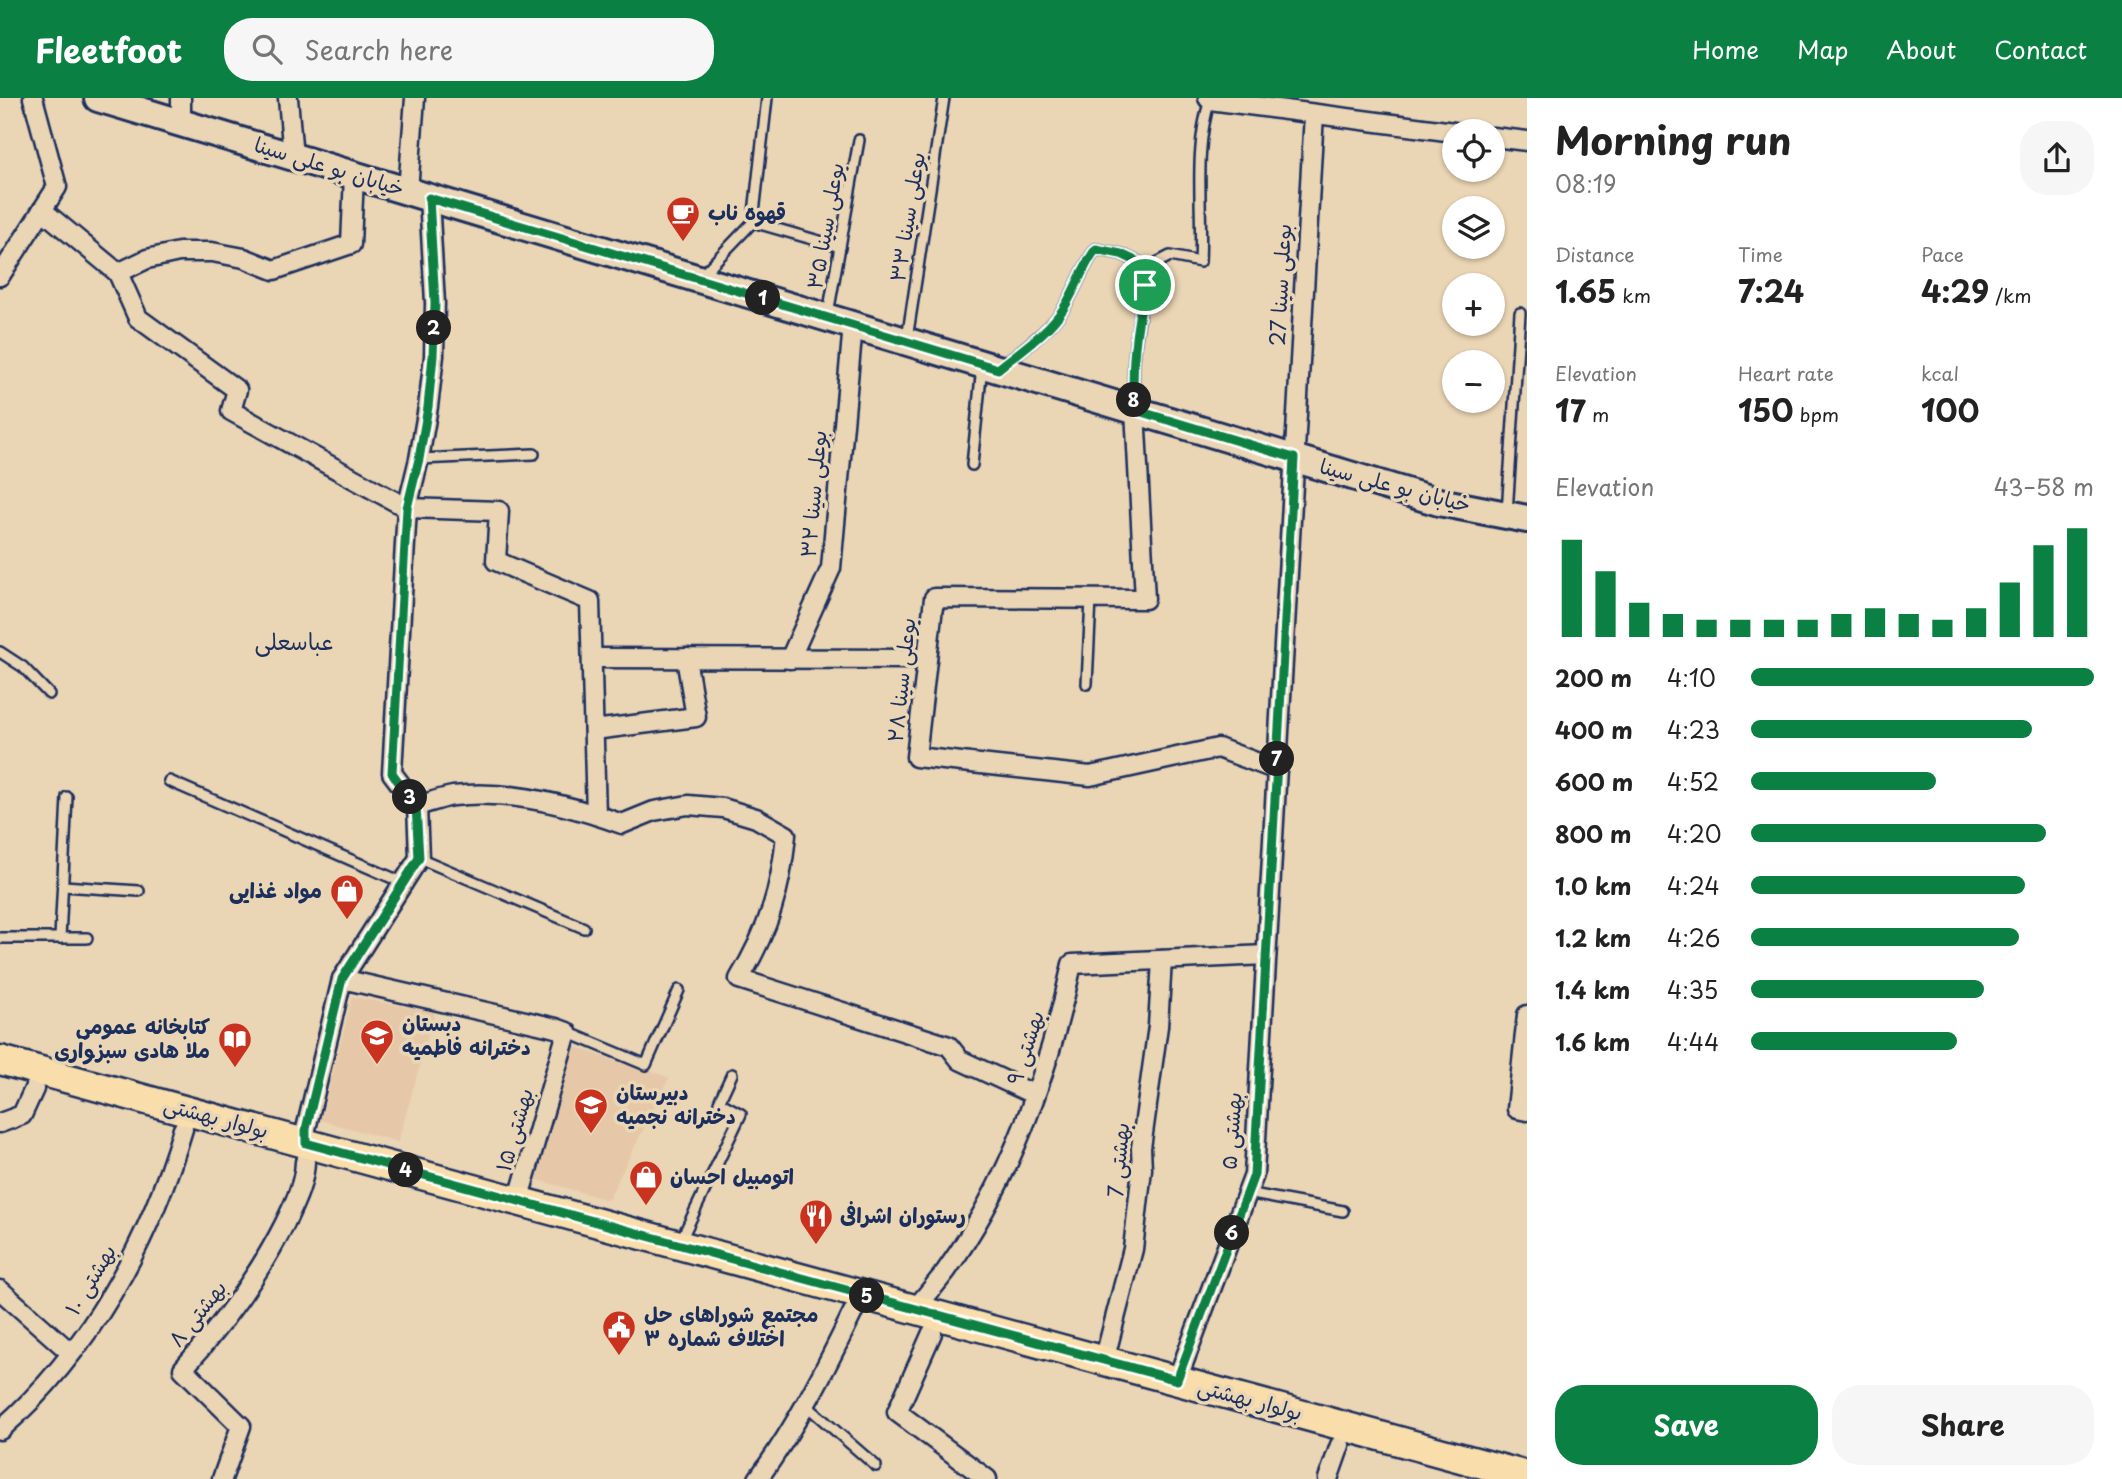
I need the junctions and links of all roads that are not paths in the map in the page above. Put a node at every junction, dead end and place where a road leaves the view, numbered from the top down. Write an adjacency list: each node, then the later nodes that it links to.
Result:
1 (33, 98): 17 (street)
2 (98, 98): 8 (main road, خیابان بو علی سینا)
3 (288, 98): 14 (street)
4 (415, 98): 16 (street)
5 (767, 98): 18 (lane)
6 (944, 98): 26 (lane, بوعلی سینا ۳۳)
7 (1209, 99): 9 (street); 20 (lane)
8 (181, 111): 14 (main road, خیابان بو علی سینا)
9 (1314, 114): 10 (street); 30 (street, بوعلی سینا 27)
10 (1442, 130)
11 (1505, 138): 13 (street)
12 (859, 140): 19 (lane, بوعلی سینا ۳۵)
13 (1527, 141)
14 (293, 157): 15 (main road, خیابان بو علی سینا)
15 (354, 175): 16 (main road, خیابان بو علی سینا); 21 (street)
16 (419, 195): 23 (main road, خیابان بو علی سینا); 31 (street)
17 (42, 210): 21 (street); 22 (street)
18 (753, 222): 19 (lane); 23 (lane)
19 (840, 247): 25 (lane, بوعلی سینا ۳۵)
20 (1149, 267): 27 (lane); 28 (lane)
21 (118, 273): 33 (street)
22 (0, 276)
23 (699, 279): 25 (main road, خیابان بو علی سینا)
24 (1520, 313): 34 (lane)
25 (840, 321): 26 (main road, خیابان بو علی سینا); 39 (street, بوعلی سینا ۳۲)
26 (907, 342): 27 (main road, خیابان بو علی سینا)
27 (990, 367): 28 (main road, خیابان بو علی سینا); 32 (lane)
28 (1135, 410): 30 (main road, خیابان بو علی سینا); 35 (street, بوعلی سینا ۲۸)
29 (534, 454): 31 (lane)
30 (1294, 458): 34 (main road, خیابان بو علی سینا); 44 (street, بوعلی سینا 27)
31 (419, 459): 33 (street)
32 (972, 466)
33 (407, 508): 37 (street); 47 (street)
34 (1517, 517)
35 (1091, 598): 40 (street, بوعلی سینا ۲۸); 41 (lane)
36 (0, 652): 42 (lane)
37 (592, 658): 38 (street); 43 (street)
38 (687, 658): 39 (street); 43 (street)
39 (790, 659): 40 (street)
40 (927, 659): 44 (street, بوعلی سینا ۲۸)
41 (1087, 684)
42 (49, 694)
43 (594, 730): 48 (street)
44 (1277, 770): 57 (street, بهشتی ۵)
45 (169, 781): 50 (lane)
46 (67, 797): 51 (lane)
47 (416, 806): 48 (street); 49 (street)
48 (596, 815): 67 (street)
49 (419, 858): 50 (street); 53 (lane)
50 (404, 883): 59 (street)
51 (63, 886): 52 (lane); 55 (lane)
52 (139, 891)
53 (584, 928)
54 (0, 938): 55 (lane)
55 (60, 938): 56 (lane)
56 (87, 938)
57 (1266, 956): 58 (street, بهشتی ۹); 72 (street, بهشتی ۵)
58 (1162, 960): 67 (street, بهشتی ۹); 81 (street, بهشتی 7)
59 (342, 979): 62 (street); 71 (street)
60 (680, 990): 62 (lane)
61 (1527, 1015): 68 (street)
62 (567, 1032): 73 (street, بهشتی ۱۵)
63 (0, 1059): 71 (main road, بولوار بهشتی)
64 (732, 1074): 75 (lane)
65 (0, 1079): 66 (main road, بولوار بهشتی)
66 (34, 1089): 69 (street); 70 (main road, بولوار بهشتی)
67 (1035, 1095): 77 (street, بهشتی ۹)
68 (1527, 1111)
69 (0, 1123)
70 (183, 1129): 71 (main road, بولوار بهشتی); 80 (street, بهشتی ۱۰)
71 (305, 1153): 73 (main road, بولوار بهشتی); 78 (main road, بولوار بهشتی); 88 (street, بهشتی ۸)
72 (1247, 1194): 74 (lane); 82 (street, بهشتی ۵)
73 (518, 1201): 75 (main road, بولوار بهشتی)
74 (1343, 1211)
75 (678, 1245): 77 (main road, بولوار بهشتی)
76 (0, 1290): 80 (street)
77 (915, 1309): 81 (main road, بولوار بهشتی)
78 (853, 1312): 79 (main road, بولوار بهشتی); 83 (street)
79 (932, 1334): 85 (main road, بولوار بهشتی); 90 (street)
80 (71, 1353): 84 (street, بهشتی ۱۰)
81 (1104, 1361): 82 (main road, بولوار بهشتی)
82 (1177, 1380): 87 (main road, بولوار بهشتی)
83 (806, 1405): 86 (lane); 89 (street)
84 (0, 1430)
85 (1340, 1445): 91 (street); 92 (main road, بولوار بهشتی)
86 (876, 1466)
87 (1527, 1476)
88 (222, 1479)
89 (758, 1479)
90 (987, 1479)
91 (1328, 1479)
92 (1466, 1479)

